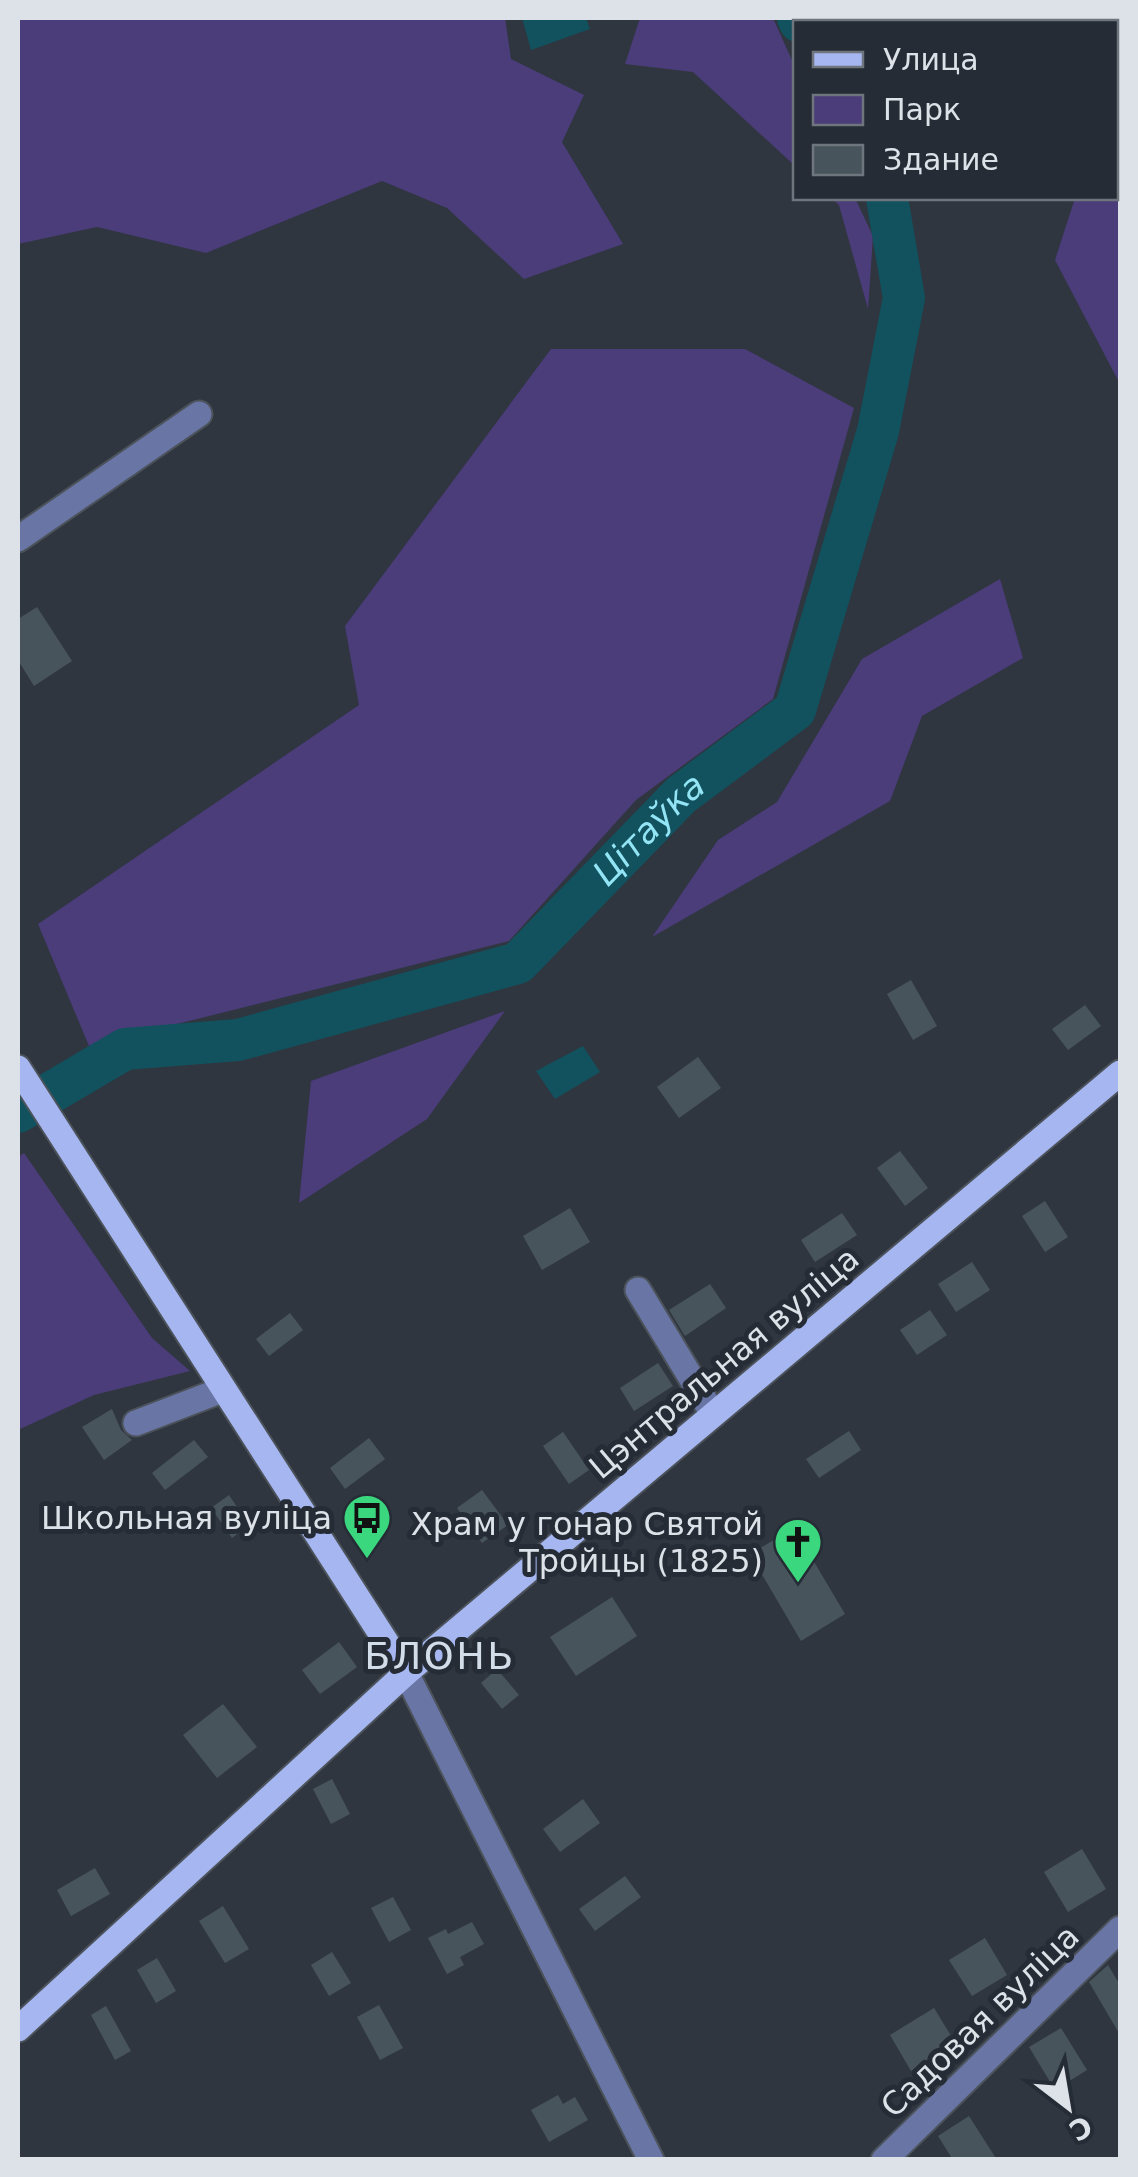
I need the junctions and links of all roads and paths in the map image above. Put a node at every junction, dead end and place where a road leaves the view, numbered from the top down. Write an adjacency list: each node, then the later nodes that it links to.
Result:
1 (199, 414): 2 (street)
2 (18, 539)
3 (18, 1068): 6 (main road)
4 (1120, 1072): 7 (main road, Цэнтральная вуліца)
5 (638, 1290): 7 (street)
6 (218, 1384): 8 (street); 9 (main road)
7 (712, 1414): 9 (main road, Цэнтральная вуліца)
8 (136, 1423)
9 (406, 1673): 11 (main road, Цэнтральная вуліца); 12 (street)
10 (1120, 1929): 13 (street, Садовая вуліца)
11 (18, 2029)
12 (651, 2160)
13 (884, 2160)

